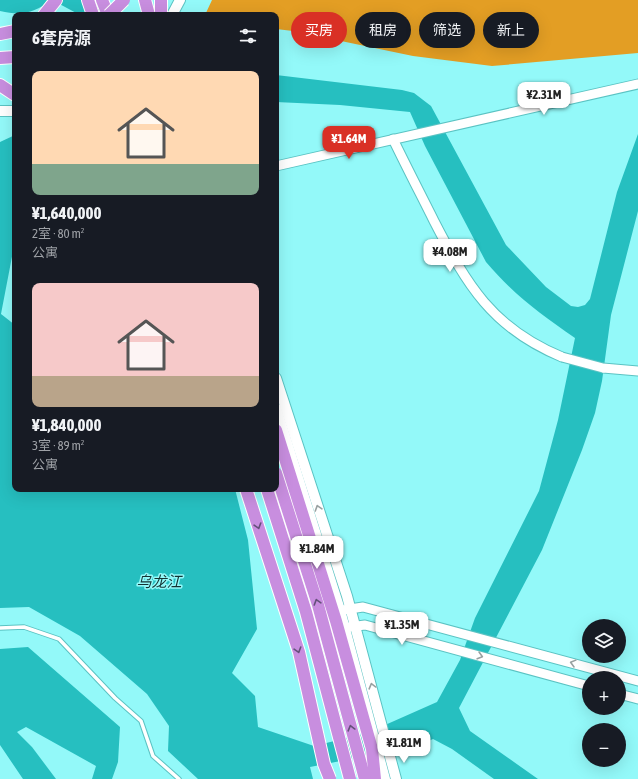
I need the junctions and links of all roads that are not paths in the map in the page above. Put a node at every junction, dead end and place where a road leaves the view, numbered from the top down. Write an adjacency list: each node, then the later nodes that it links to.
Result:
1 (56, 0): 10 (highway)
2 (88, 0): 11 (highway)
3 (102, 0): 12 (highway)
4 (116, 0): 14 (highway)
5 (124, 0): 13 (highway, bridge)
6 (145, 0): 15 (highway)
7 (161, 0): 16 (highway)
8 (180, 0): 17 (main road)
9 (185, 0): 18 (main road)
10 (46, 12)
11 (92, 12)
12 (107, 12)
13 (111, 12)
14 (120, 12)
15 (148, 12)
16 (161, 12)
17 (174, 12)
18 (182, 12)
19 (12, 32): 20 (highway)
20 (0, 34)
21 (12, 57): 22 (highway)
22 (0, 58)
23 (638, 84): 28 (street)
24 (0, 85): 25 (highway)
25 (12, 93)
26 (0, 111): 27 (main road)
27 (12, 111)
28 (393, 139): 29 (street); 30 (street, bridge)
29 (279, 165)
30 (638, 371)
31 (279, 388): 37 (main road, one-way to 31)
32 (279, 417): 37 (main road)
33 (279, 440): 49 (highway, bridge)
34 (279, 482): 48 (highway, one-way to 34, bridge)
35 (247, 492): 46 (highway, one-way to 46, bridge)
36 (268, 492): 47 (highway, bridge)
37 (345, 609): 38 (main road); 40 (street, one-way to 37)
38 (350, 627): 41 (street, one-way to 41); 44 (main road)
39 (0, 628): 45 (lane)
40 (638, 681)
41 (582, 684)
42 (626, 696): 43 (street)
43 (638, 699)
44 (385, 756): 50 (main road); 51 (main road)
45 (178, 779)
46 (330, 779)
47 (350, 779)
48 (364, 779)
49 (375, 779)
50 (385, 779)
51 (396, 779)

